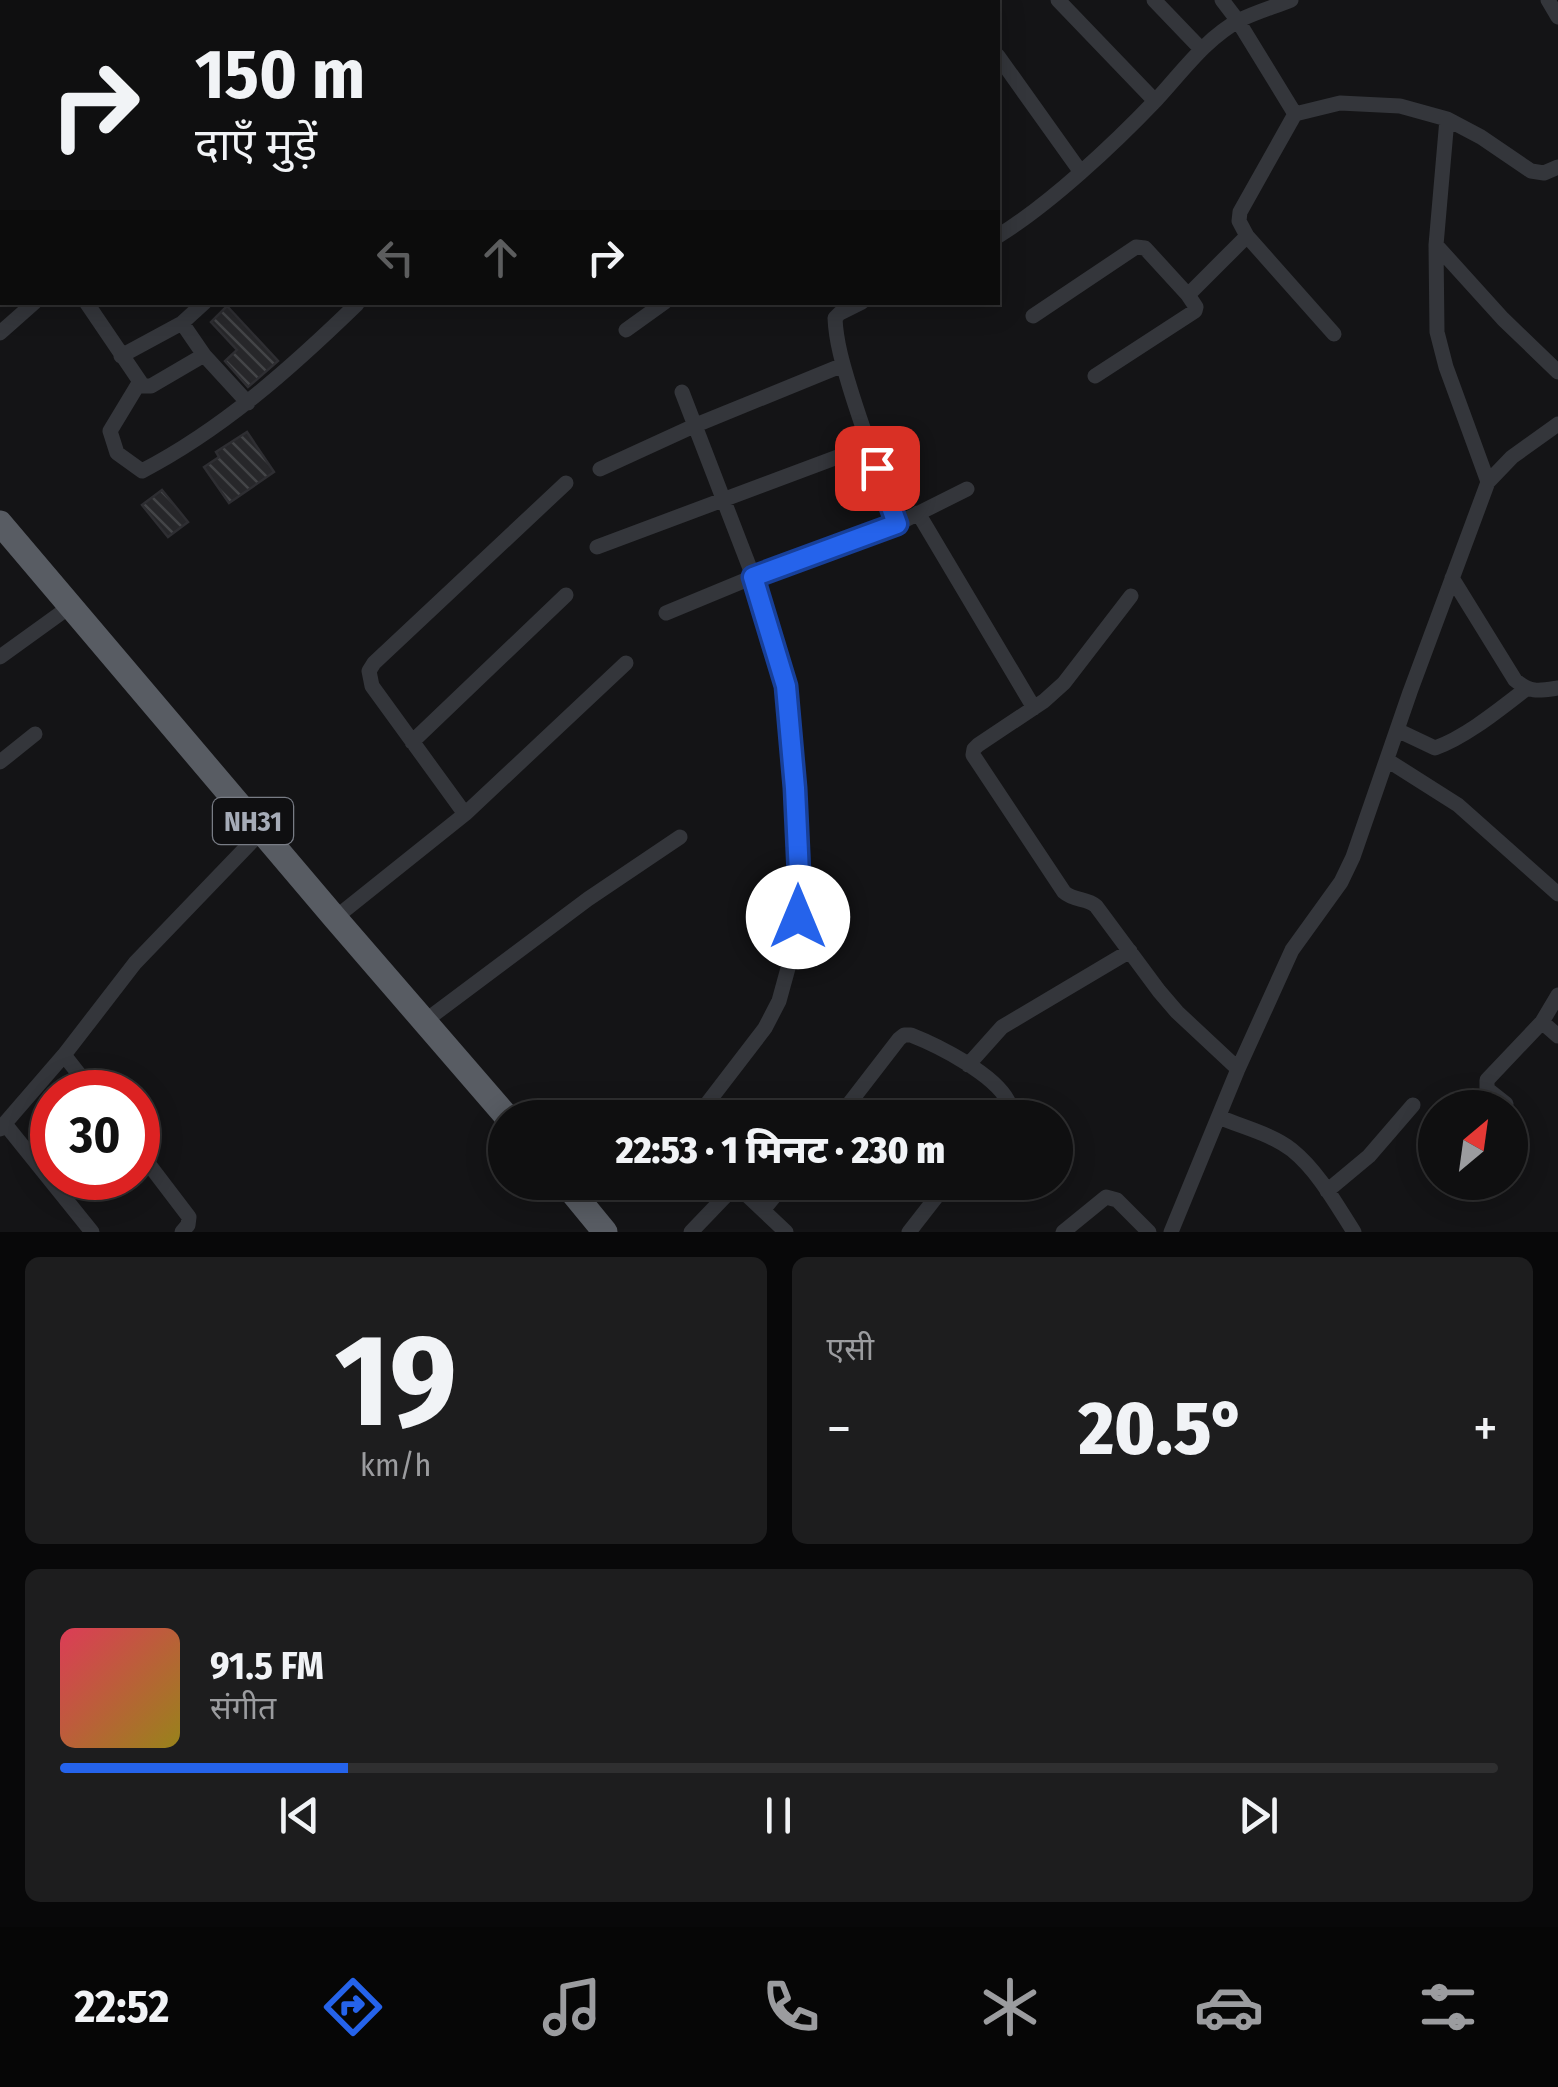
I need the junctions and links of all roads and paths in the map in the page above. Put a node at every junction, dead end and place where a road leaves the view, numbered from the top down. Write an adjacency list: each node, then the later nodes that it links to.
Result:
1 (1058, 0): 10 (street)
2 (1154, 0): 8 (street)
3 (1222, 0): 7 (street)
4 (1290, 0): 7 (street)
5 (1548, 0): 6 (street)
6 (1558, 17)
7 (1238, 21): 8 (street); 11 (street)
8 (1201, 50): 10 (street)
9 (1000, 59): 14 (street)
10 (1155, 101): 14 (street)
11 (1295, 114): 12 (street); 16 (street)
12 (1447, 119): 13 (street); 17 (street)
13 (1558, 167)
14 (1080, 172): 15 (street)
15 (1000, 235)
16 (1247, 236): 18 (street); 29 (street)
17 (1436, 244): 33 (street); 42 (street)
18 (1188, 295): 25 (street); 34 (street)
19 (32, 305): 28 (street)
20 (88, 305): 31 (street)
21 (202, 305): 26 (street)
22 (356, 305): 37 (street)
23 (660, 305): 27 (street)
24 (857, 305): 32 (street)
25 (1033, 316)
26 (182, 323): 30 (street); 31 (street)
27 (626, 330)
28 (0, 333)
29 (1334, 334)
30 (204, 355): 35 (street); 37 (street)
31 (121, 356): 35 (street)
32 (843, 365): 39 (street); 40 (street)
33 (1558, 372)
34 (1095, 376)
35 (139, 382): 37 (street)
36 (682, 392): 39 (street)
37 (248, 403)
38 (1558, 424): 42 (street)
39 (696, 425): 41 (street); 45 (street)
40 (868, 446): 45 (street); 48 (street)
41 (600, 469)
42 (1488, 482): 51 (street)
43 (566, 483): 63 (street)
44 (967, 489): 46 (street)
45 (724, 500): 49 (street); 50 (street)
46 (918, 513): 48 (street); 60 (street)
47 (0, 522): 54 (highway, NH31)
48 (897, 524): 50 (street)
49 (597, 547)
50 (753, 577): 55 (street); 82 (street)
51 (1452, 578): 59 (street); 61 (street)
52 (566, 595): 63 (street)
53 (1131, 596): 60 (street)
54 (72, 605): 56 (street); 67 (highway, NH31)
55 (666, 613)
56 (0, 657)
57 (626, 663): 66 (street)
58 (1558, 688): 59 (street)
59 (1526, 689): 61 (street)
60 (1034, 708): 71 (street)
61 (1397, 730): 64 (street)
62 (35, 734): 65 (street)
63 (412, 742): 66 (street)
64 (1387, 760): 69 (street); 78 (street)
65 (0, 762)
66 (465, 814): 70 (street)
67 (261, 832): 70 (highway, NH31); 76 (street)
68 (680, 837): 73 (street)
69 (1558, 894)
70 (335, 918): 73 (highway, NH31)
71 (1130, 951): 77 (street); 78 (street)
72 (1558, 995): 74 (street)
73 (425, 1021): 81 (highway, NH31)
74 (1542, 1022): 75 (street); 80 (street)
75 (1558, 1036)
76 (64, 1055): 79 (street); 87 (street)
77 (968, 1065): 83 (street); 84 (street)
78 (1238, 1069): 86 (street)
79 (76, 1070)
80 (1488, 1090)
81 (493, 1100)
82 (710, 1100)
83 (852, 1100)
84 (1007, 1100)
85 (1413, 1105): 89 (street)
86 (1219, 1118): 89 (street); 104 (street)
87 (3, 1126): 96 (street)
88 (160, 1179): 97 (street)
89 (1327, 1191): 105 (street)
90 (578, 1200): 98 (highway)
91 (720, 1200): 99 (street)
92 (754, 1200): 95 (street)
93 (771, 1200): 95 (street)
94 (934, 1200): 101 (street)
95 (764, 1209): 100 (street)
96 (92, 1232)
97 (182, 1232)
98 (604, 1232)
99 (691, 1232)
100 (786, 1232)
101 (909, 1232)
102 (1063, 1232): 103 (street)
103 (1149, 1232)
104 (1171, 1232)
105 (1354, 1232)

